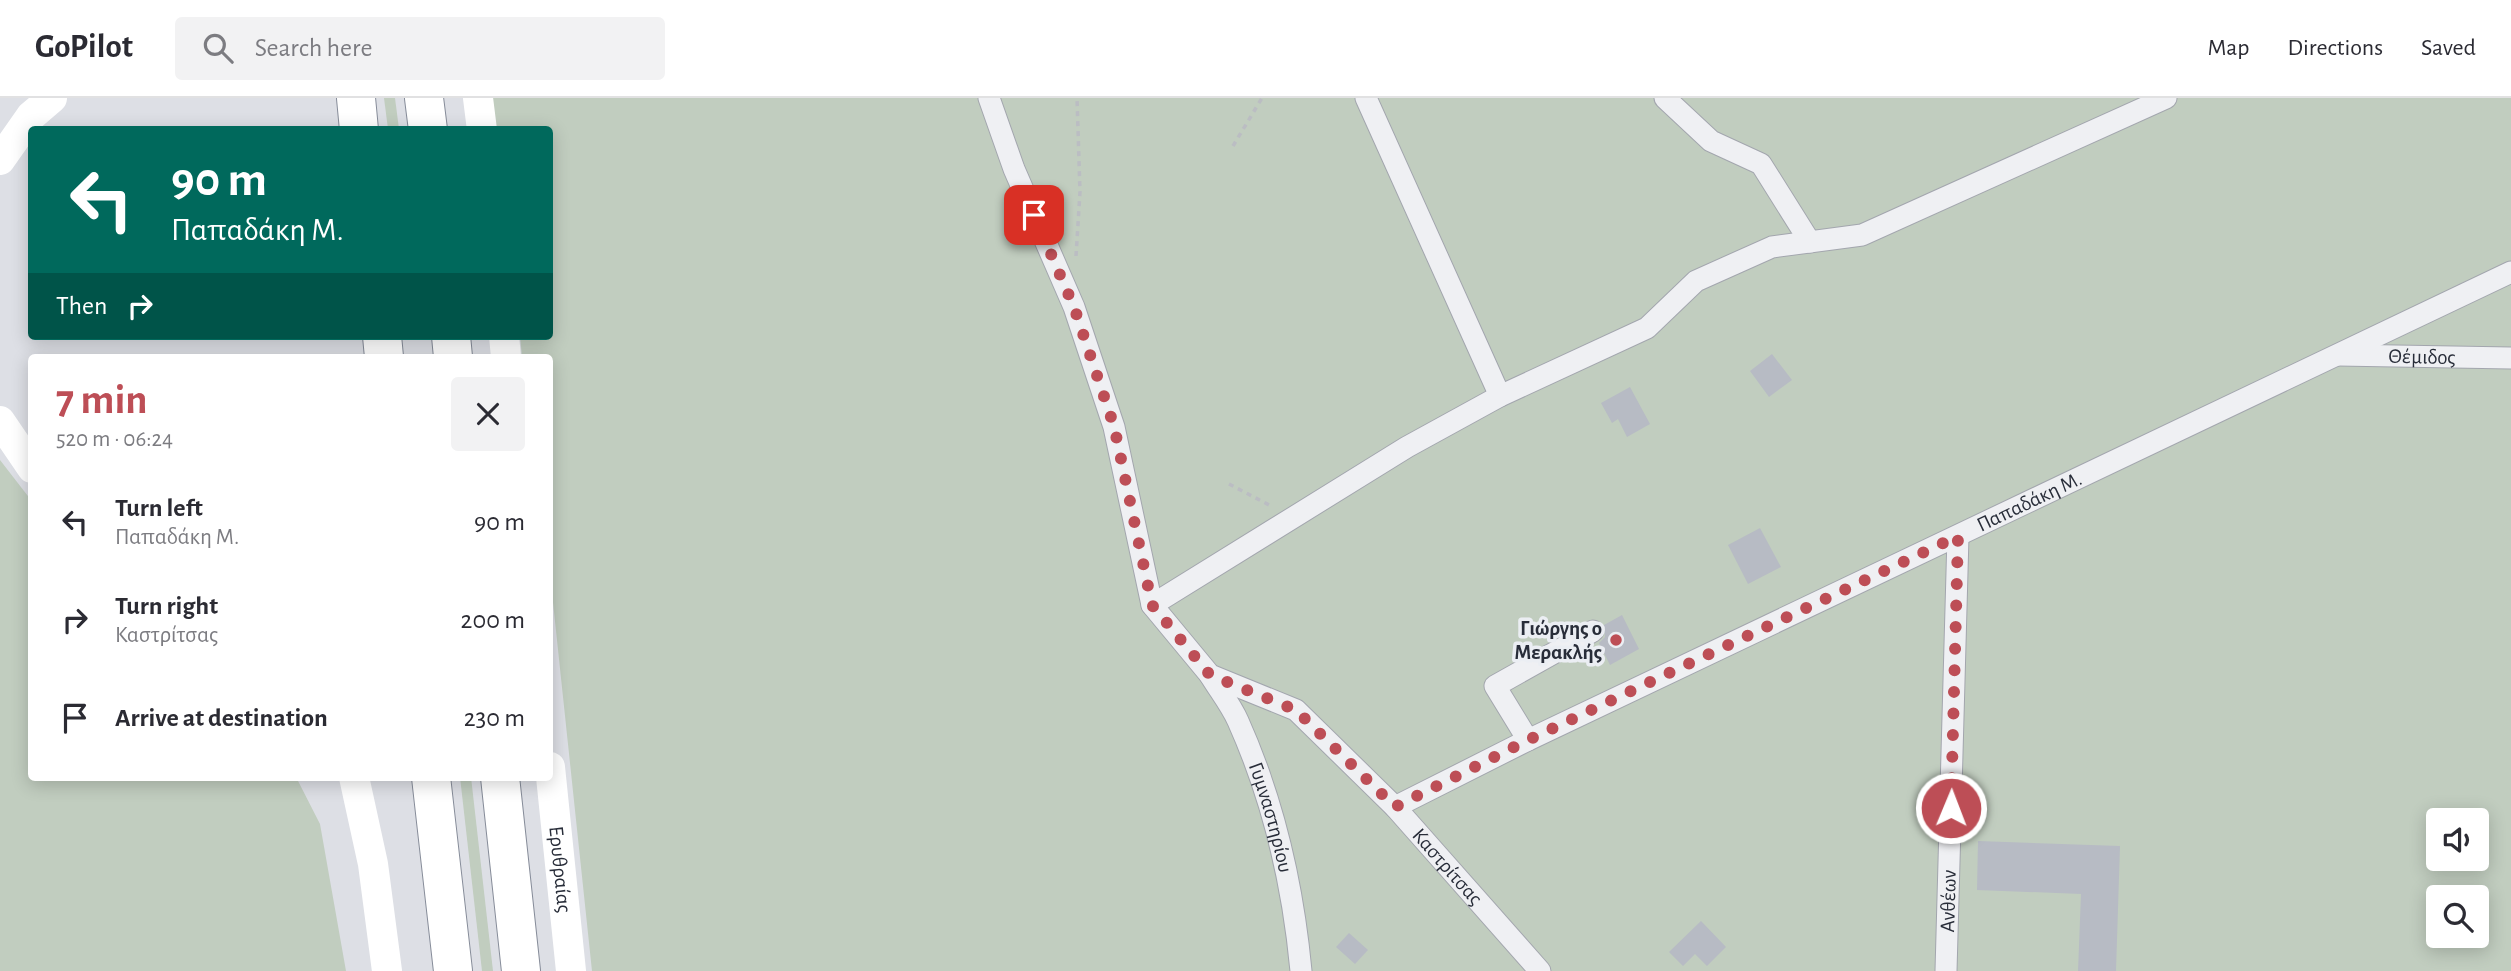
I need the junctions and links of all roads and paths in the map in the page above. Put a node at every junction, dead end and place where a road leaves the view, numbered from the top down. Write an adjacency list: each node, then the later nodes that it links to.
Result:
1 (52, 98): 15 (main road)
2 (356, 98): 11 (highway)
3 (424, 98): 12 (highway)
4 (478, 98): 13 (main road)
5 (989, 98): 18 (street, Καστρίτσας)
6 (1077, 98): 18 (path)
7 (1262, 98): 14 (path)
8 (1366, 98): 21 (street)
9 (1665, 98): 16 (street)
10 (2166, 98): 16 (street)
11 (359, 126)
12 (428, 126)
13 (482, 126)
14 (1233, 146)
15 (0, 160)
16 (1810, 242): 21 (street)
17 (2511, 272): 19 (street, Παπαδάκη Μ.)
18 (1074, 307): 27 (street, Καστρίτσας)
19 (2334, 355): 20 (street, Θέμιδος); 26 (street, Παπαδάκη Μ.)
20 (2511, 358)
21 (1500, 397): 25 (street)
22 (0, 421): 23 (main road)
23 (28, 462)
24 (1229, 484): 25 (path)
25 (1293, 517): 27 (street)
26 (1958, 536): 30 (street, Παπαδάκη Μ.); 44 (street, Ανθέων)
27 (1152, 605): 29 (street, Καστρίτσας)
28 (1593, 631): 30 (street)
29 (1210, 675): 36 (street, Καστρίτσας); 42 (street, Γυμναστηρίου)
30 (1528, 740): 36 (street, Παπαδάκη Μ.)
31 (355, 781): 38 (main road)
32 (412, 781): 37 (highway)
33 (431, 781): 37 (highway)
34 (500, 781): 40 (highway)
35 (551, 781): 41 (main road, Ερυθραίας)
36 (1395, 807): 43 (street, Καστρίτσας)
37 (441, 870): 39 (highway)
38 (387, 971)
39 (453, 971)
40 (521, 971)
41 (571, 971)
42 (1301, 971)
43 (1540, 971)
44 (1946, 971)

